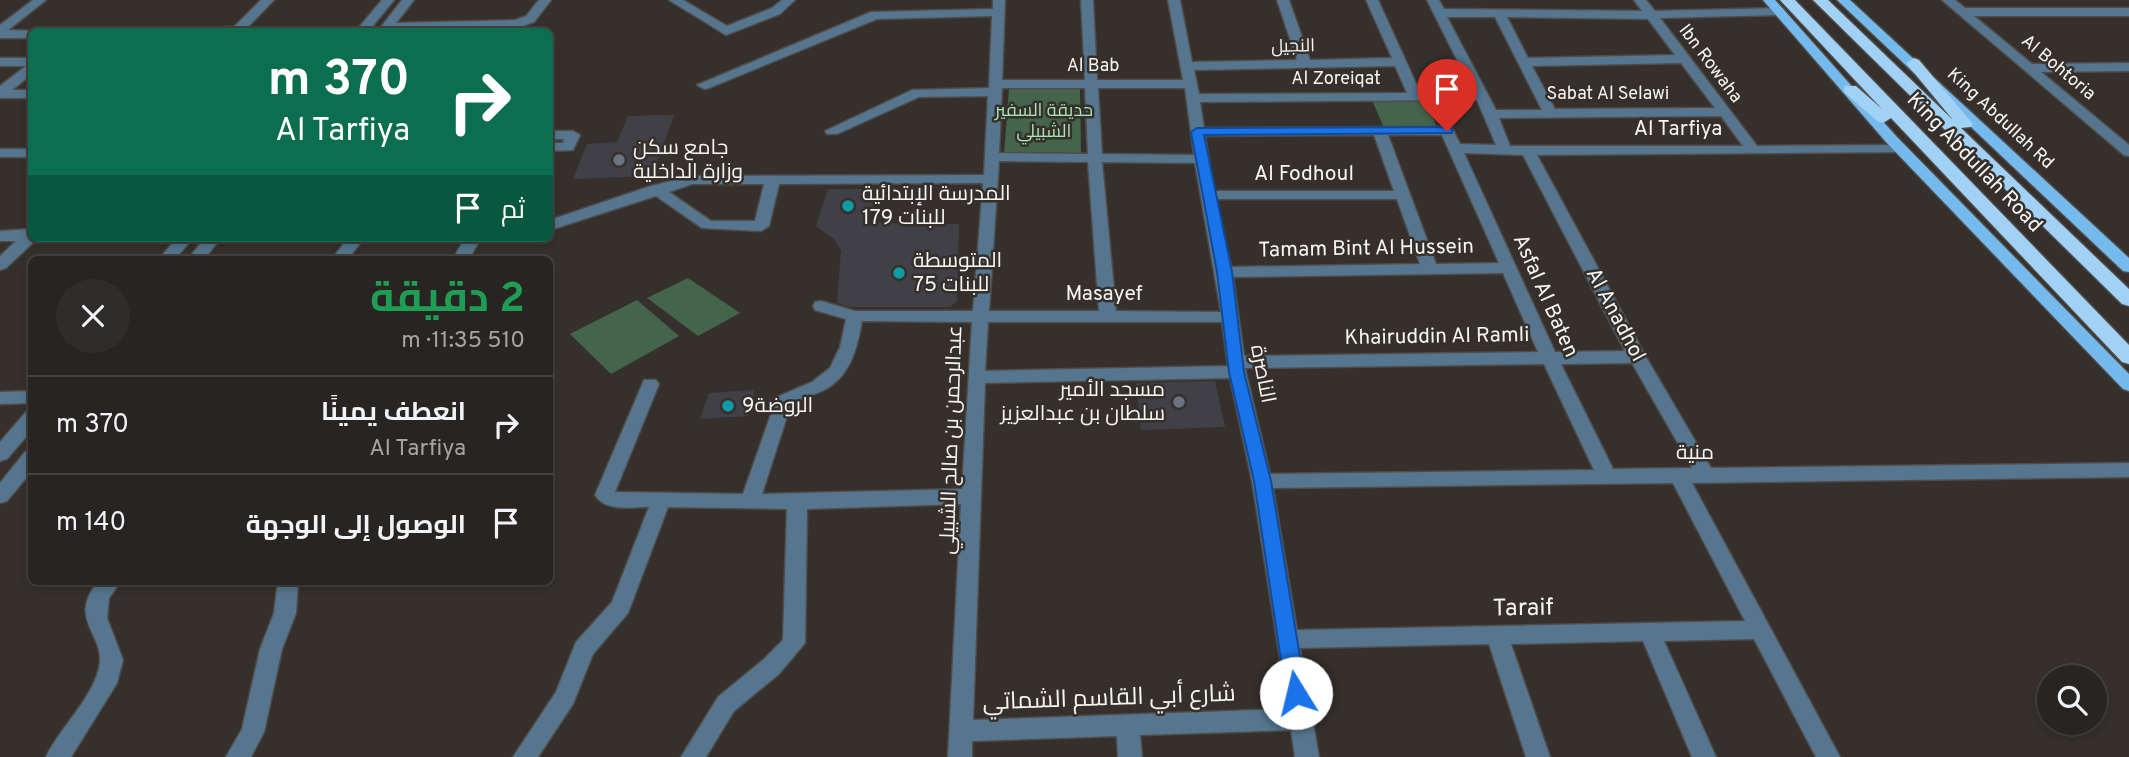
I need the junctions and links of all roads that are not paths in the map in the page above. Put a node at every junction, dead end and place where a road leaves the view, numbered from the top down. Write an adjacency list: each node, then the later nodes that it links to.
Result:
1 (40, 0): 28 (street)
2 (268, 0): 24 (street)
3 (388, 0): 25 (street)
4 (408, 0): 26 (street)
5 (545, 0): 27 (street)
6 (675, 0): 7 (street)
7 (789, 0)
8 (1087, 0): 41 (street)
9 (1174, 0): 37 (street, الناصرة)
10 (1283, 0): 34 (street)
11 (1372, 0): 32 (street)
12 (1433, 0): 21 (street)
13 (1640, 0): 23 (street, Ibn Rowaha)
14 (1820, 0): 90 (highway, King Abdullah Road)
15 (1843, 0): 35 (main road, King Abdullah Rd)
16 (1948, 0): 19 (street, Al Bohtoria)
17 (1778, 4): 23 (street); 44 (main road); 89 (highway, King Abdullah Road)
18 (998, 6): 42 (street); 43 (street, عبدالرحمن بن صالح الشبيلي)
19 (1964, 12): 20 (street); 39 (street, Al Bohtoria)
20 (2129, 12)
21 (1441, 13): 22 (street); 49 (street)
22 (1499, 14): 23 (street); 33 (street)
23 (1652, 15): 30 (street, Ibn Rowaha)
24 (239, 28)
25 (364, 28)
26 (386, 28)
27 (411, 28)
28 (0, 32): 29 (street)
29 (28, 33)
30 (1682, 59): 33 (street); 50 (street, Ibn Rowaha)
31 (0, 62): 36 (street)
32 (1400, 62): 34 (street, النجيل); 48 (street)
33 (1522, 62): 52 (street)
34 (1305, 64): 37 (street, النجيل)
35 (1914, 64): 86 (main road, King Abdullah Rd); 90 (highway)
36 (28, 65)
37 (1187, 66): 45 (street, الناصرة)
38 (2129, 66): 39 (street)
39 (2030, 68): 63 (street, Al Bohtoria)
40 (28, 69): 46 (street)
41 (1092, 84): 43 (street, Al Bab); 45 (street, Al Bab); 68 (street)
42 (704, 85)
43 (994, 88): 53 (street, Al Bab); 66 (street, عبدالرحمن بن صالح الشبيلي)
44 (1850, 89): 60 (main road); 89 (highway)
45 (1191, 91): 48 (street, Al Zoreiqat); 54 (street, الناصرة)
46 (0, 94): 47 (street)
47 (28, 94)
48 (1415, 96): 49 (street, Al Zoreiqat)
49 (1480, 96): 51 (street)
50 (1724, 113): 52 (street, Sabat Al Selawi); 59 (street, Ibn Rowaha)
51 (1491, 114): 52 (street, Sabat Al Selawi); 61 (street)
52 (1550, 114)
53 (832, 131)
54 (1197, 132): 55 (street); 67 (street, الناصرة)
55 (1380, 132): 58 (street, Asfal Al Baten); 73 (street)
56 (553, 135): 57 (street)
57 (553, 147)
58 (1455, 148): 61 (street, Al Tarfiya); 87 (street, Asfal Al Baten)
59 (1753, 149): 60 (street, Al Tarfiya); 62 (street, Al Tarfiya)
60 (1901, 149): 102 (main road)
61 (1505, 151): 62 (street, Al Tarfiya)
62 (1528, 151): 97 (street, Al Anadhol)
63 (2129, 152)
64 (0, 153): 65 (street)
65 (28, 153)
66 (992, 157): 68 (street); 70 (street, عبدالرحمن بن صالح الشبيلي)
67 (1200, 159): 68 (street); 72 (street, الناصرة)
68 (1095, 160): 94 (street)
69 (774, 179): 70 (street); 71 (street); 71 (street)
70 (989, 179): 93 (street, عبدالرحمن بن صالح الشبيلي)
71 (656, 189): 74 (street)
72 (1207, 195): 73 (street, Al Fodhoul); 88 (street, الناصرة)
73 (1402, 195): 85 (street)
74 (553, 224)
75 (28, 235): 76 (street)
76 (0, 236)
77 (28, 238): 84 (street)
78 (182, 242): 81 (street)
79 (210, 242): 82 (street)
80 (353, 242): 83 (street)
81 (170, 256)
82 (198, 256)
83 (342, 256)
84 (0, 265)
85 (1429, 267): 87 (street, Tamam Bint Al Hussein); 88 (street, Tamam Bint Al Hussein)
86 (2129, 267)
87 (1509, 268): 98 (street, Asfal Al Baten)
88 (1224, 272): 95 (street, الناصرة)
89 (2063, 289): 96 (highway, King Abdullah Road)
90 (2123, 294)
91 (821, 306): 92 (street, Masayef)
92 (855, 316): 93 (street, Masayef); 116 (street)
93 (980, 316): 94 (street, Masayef); 100 (street, عبدالرحمن بن صالح الشبيلي)
94 (1108, 317): 95 (street, Masayef)
95 (1228, 317): 99 (street, الناصرة)
96 (2129, 356)
97 (1637, 357): 98 (street, Khairuddin Al Ramli); 110 (street, Al Anadhol)
98 (1550, 359): 99 (street, Khairuddin Al Ramli); 111 (street, Asfal Al Baten)
99 (1237, 367): 100 (street, Khairuddin Al Ramli); 112 (street, الناصرة)
100 (976, 377): 114 (street, عبدالرحمن بن صالح الشبيلي)
101 (650, 384): 115 (street)
102 (2129, 386)
103 (28, 397): 104 (street)
104 (0, 398)
105 (28, 422): 106 (street)
106 (0, 454)
107 (28, 464): 113 (street)
108 (2129, 470): 110 (street, منية)
109 (1679, 476): 110 (street, منية); 111 (street, منية); 120 (street)
110 (1706, 476)
111 (1607, 477): 112 (street, منية)
112 (1262, 481): 123 (street, الناصرة)
113 (0, 496)
114 (973, 496): 117 (street); 126 (street, عبدالرحمن بن صالح الشبيلي)
115 (661, 499): 116 (street); 129 (street)
116 (750, 501): 117 (street)
117 (797, 502): 130 (street)
118 (108, 585): 127 (street)
119 (288, 585): 128 (street)
120 (1759, 630): 121 (street, Taraif); 136 (street)
121 (1650, 633): 122 (street, Taraif); 135 (street)
122 (1497, 635): 123 (street, Taraif); 134 (street)
123 (1287, 639): 124 (street, الناصرة)
124 (1301, 719): 125 (street, شارع أبي القاسم الشماتي); 133 (street, الناصرة)
125 (1128, 725): 126 (street, شارع أبي القاسم الشماتي); 132 (street)
126 (961, 731): 131 (street, عبدالرحمن بن صالح الشبيلي)
127 (58, 757)
128 (238, 757)
129 (525, 757)
130 (693, 757)
131 (960, 757)
132 (1130, 757)
133 (1307, 757)
134 (1538, 757)
135 (1704, 757)
136 (1828, 757)

